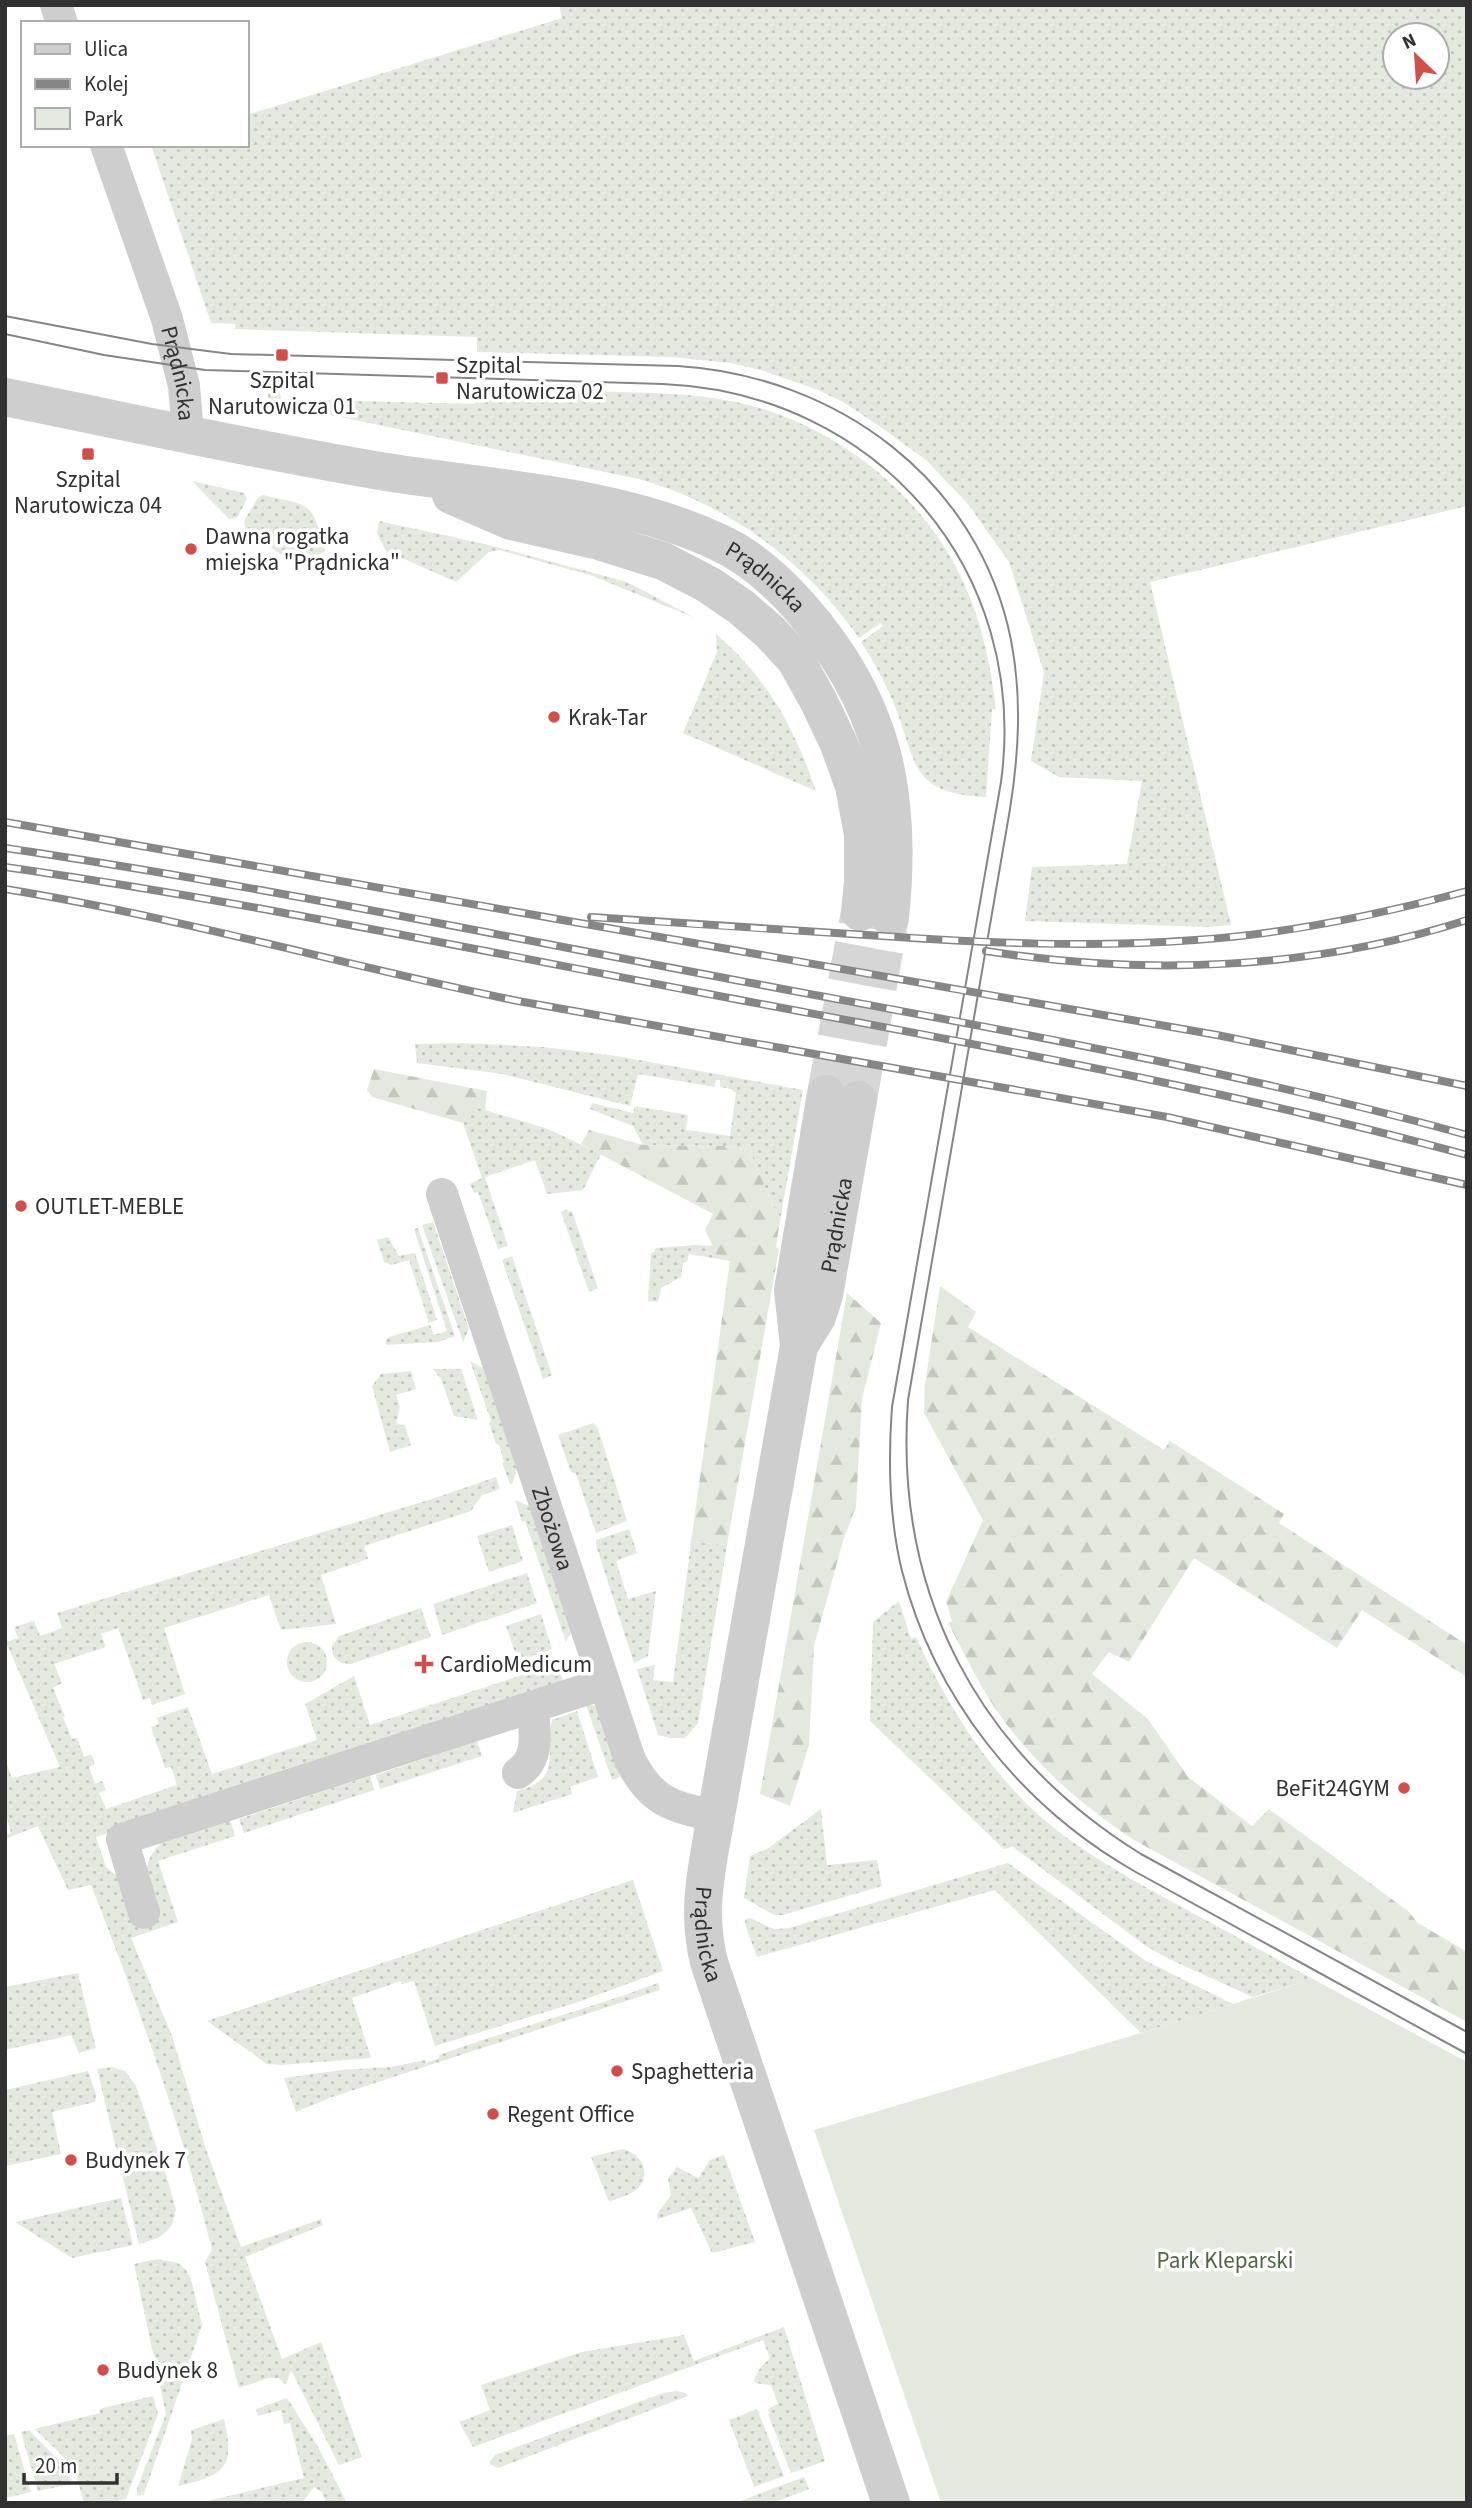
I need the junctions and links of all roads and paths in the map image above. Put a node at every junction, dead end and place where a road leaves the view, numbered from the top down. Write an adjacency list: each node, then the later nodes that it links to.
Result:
1 (107, 147): 3 (street, Prądnicka)
2 (5, 397): 3 (street)
3 (188, 433): 4 (street, Prądnicka)
4 (875, 915)
5 (842, 1097): 10 (street, Prądnicka)
6 (442, 1194): 7 (street, Zbożowa)
7 (603, 1684): 8 (street); 10 (street, Zbożowa)
8 (533, 1707): 9 (street); 11 (street)
9 (518, 1773)
10 (716, 1816): 12 (street, Prądnicka)
11 (144, 1913)
12 (891, 2503)

